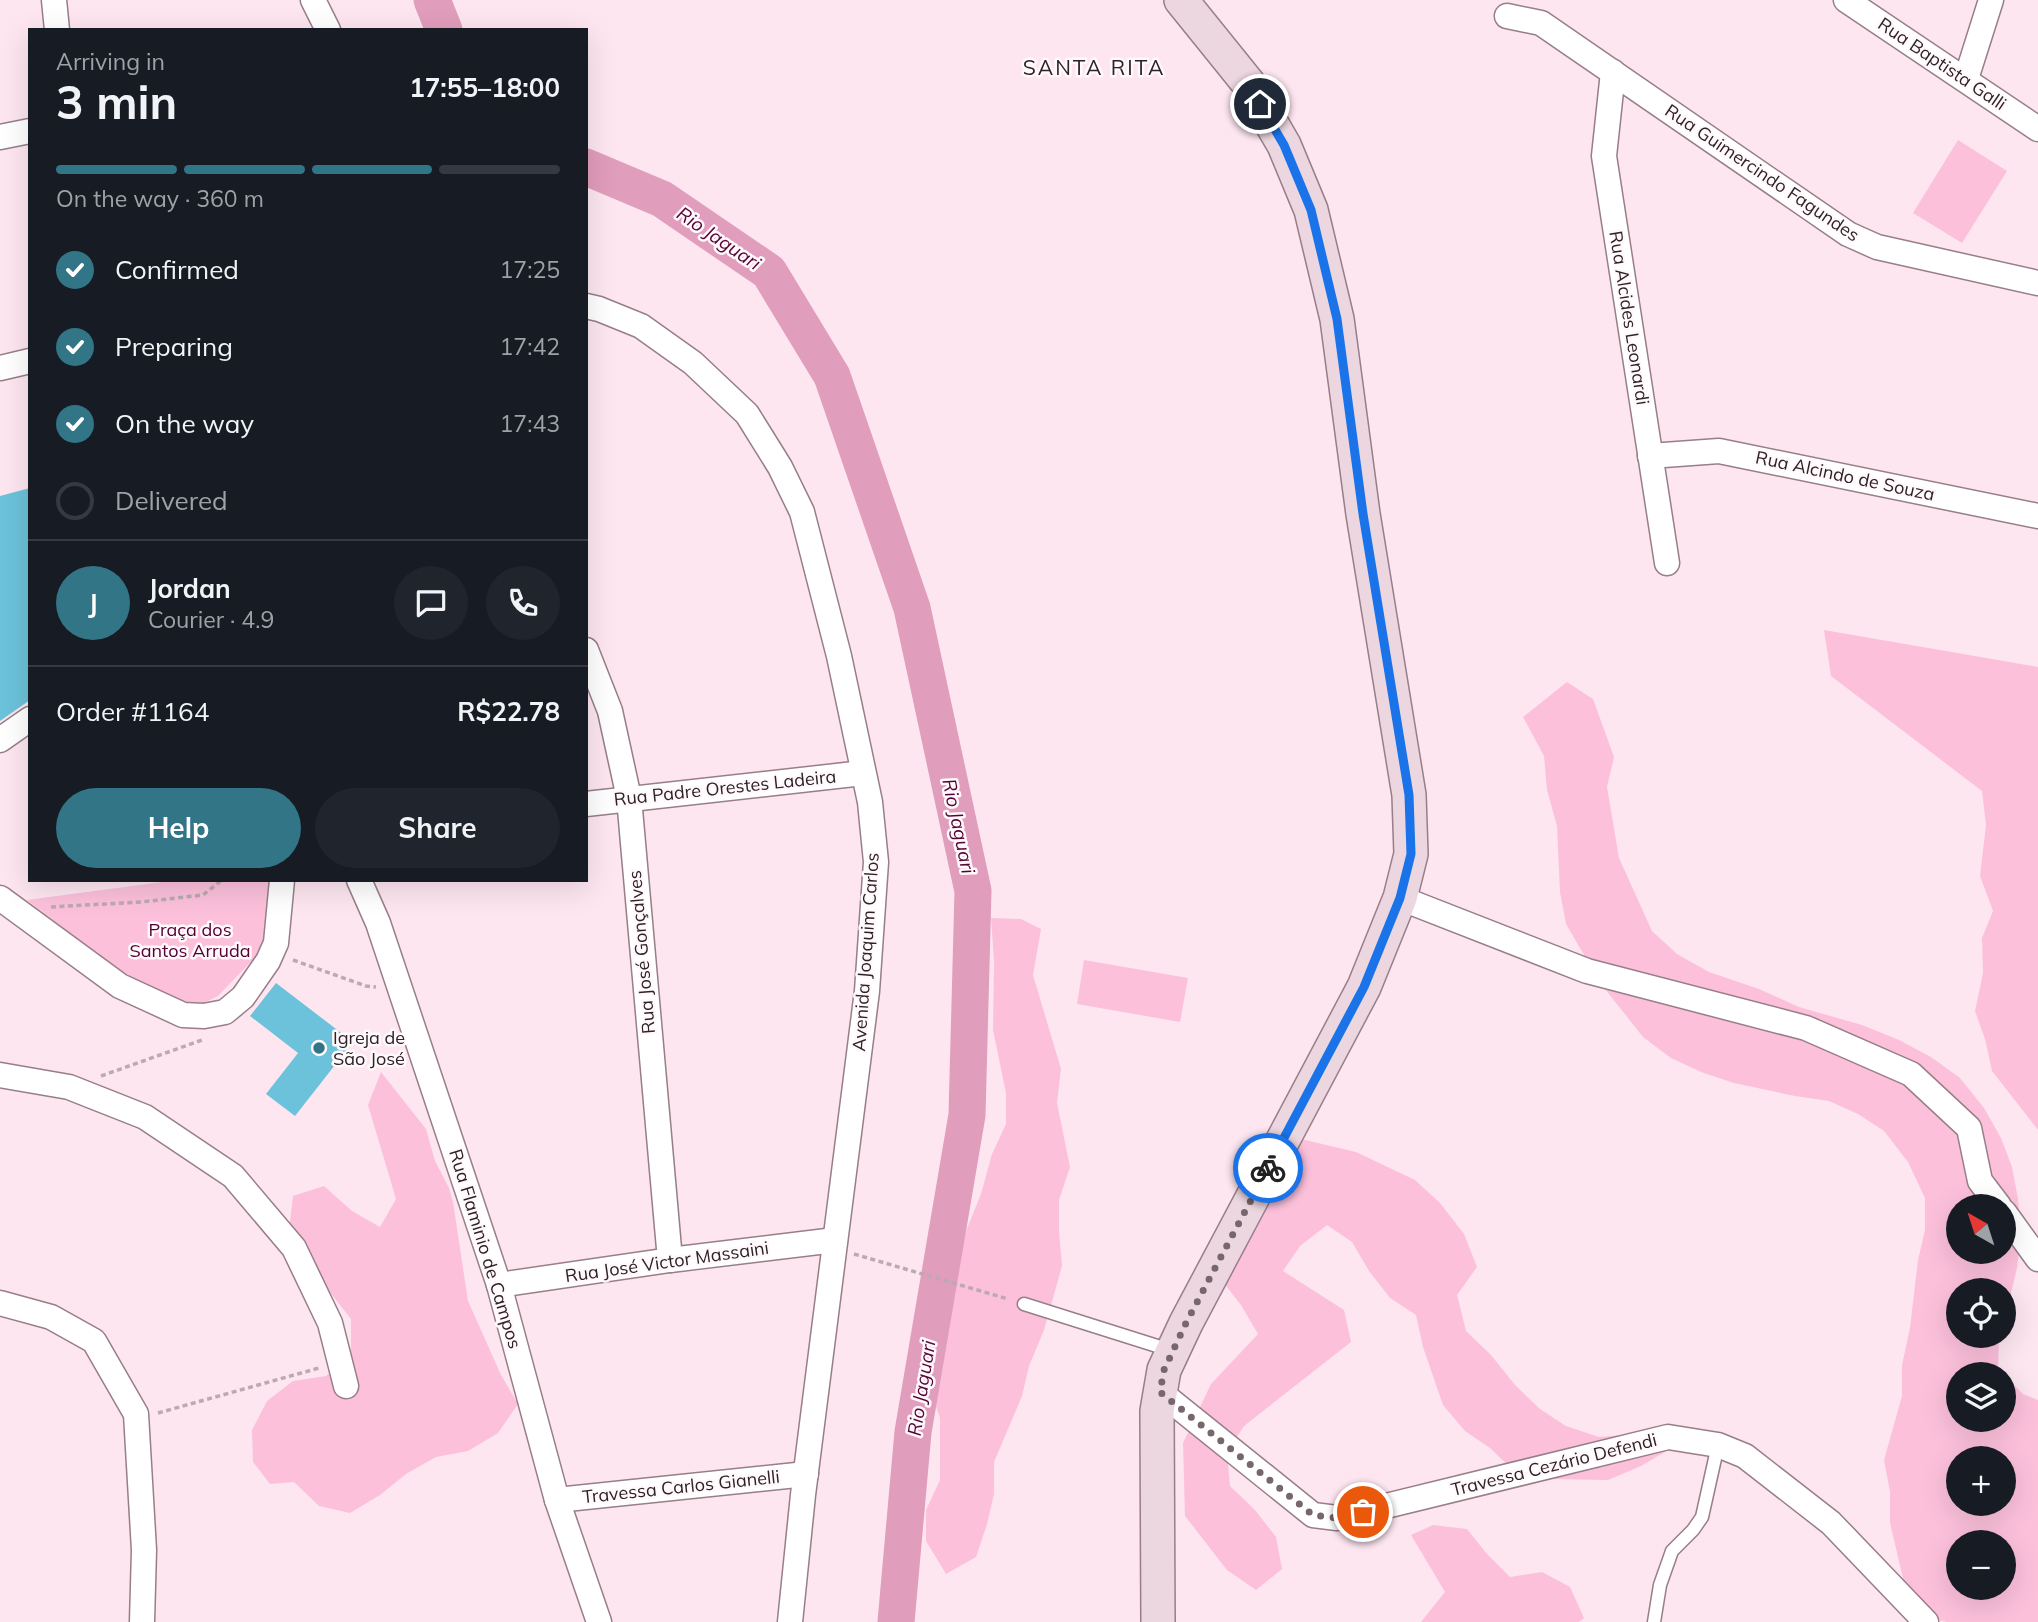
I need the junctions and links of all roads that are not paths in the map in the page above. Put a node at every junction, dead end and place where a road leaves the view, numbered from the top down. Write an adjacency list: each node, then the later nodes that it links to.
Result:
1 (54, 0): 7 (street)
2 (313, 0): 8 (street)
3 (1181, 0): 29 (street)
4 (1846, 0): 10 (street, Rua Baptista Galli)
5 (1991, 0): 10 (street)
6 (1507, 16): 9 (street, Rua Guimercindo Fagundes)
7 (57, 28)
8 (327, 28)
9 (1614, 72): 14 (street, Rua Guimercindo Fagundes); 18 (street, Rua Alcides Leonardi)
10 (1966, 79): 11 (street, Rua Baptista Galli)
11 (2038, 129)
12 (28, 131): 13 (street)
13 (0, 136)
14 (2038, 283)
15 (588, 306): 24 (street, Avenida Joaquim Carlos)
16 (28, 361): 17 (street)
17 (0, 368)
18 (1650, 456): 19 (street, Rua Alcindo de Souza); 20 (street, Rua Alcides Leonardi)
19 (2038, 516)
20 (1667, 563)
21 (588, 655): 25 (street, Rua José Gonçalves)
22 (28, 720): 23 (street)
23 (0, 740)
24 (863, 773): 25 (street, Rua Padre Orestes Ladeira); 34 (street, Avenida Joaquim Carlos)
25 (629, 798): 26 (street, Rua Padre Orestes Ladeira); 36 (street, Rua José Gonçalves)
26 (588, 804)
27 (282, 882): 30 (street)
28 (360, 882): 37 (street, Rua Flaminio de Campos)
29 (1400, 898): 32 (street); 40 (street)
30 (8, 904)
31 (0, 1075): 41 (street)
32 (1990, 1194)
33 (2016, 1229): 35 (street)
34 (834, 1244): 36 (street, Rua José Victor Massaini); 44 (street, Avenida Joaquim Carlos)
35 (2038, 1259)
36 (670, 1260): 37 (street, Rua José Victor Massaini)
37 (499, 1285): 45 (street, Rua Flaminio de Campos)
38 (0, 1303): 46 (street)
39 (1024, 1304): 40 (lane)
40 (1173, 1351): 42 (street)
41 (346, 1386)
42 (1160, 1392): 43 (street, Travessa Cezário Defendi); 49 (street)
43 (1718, 1445): 50 (lane); 51 (street, Travessa Cezário Defendi)
44 (806, 1474): 45 (street, Travessa Carlos Gianelli); 48 (street, Avenida Joaquim Carlos)
45 (557, 1500): 47 (street, Rua Flaminio de Campos)
46 (142, 1622)
47 (599, 1622)
48 (790, 1622)
49 (1158, 1622)
50 (1654, 1622)
51 (1926, 1622)

